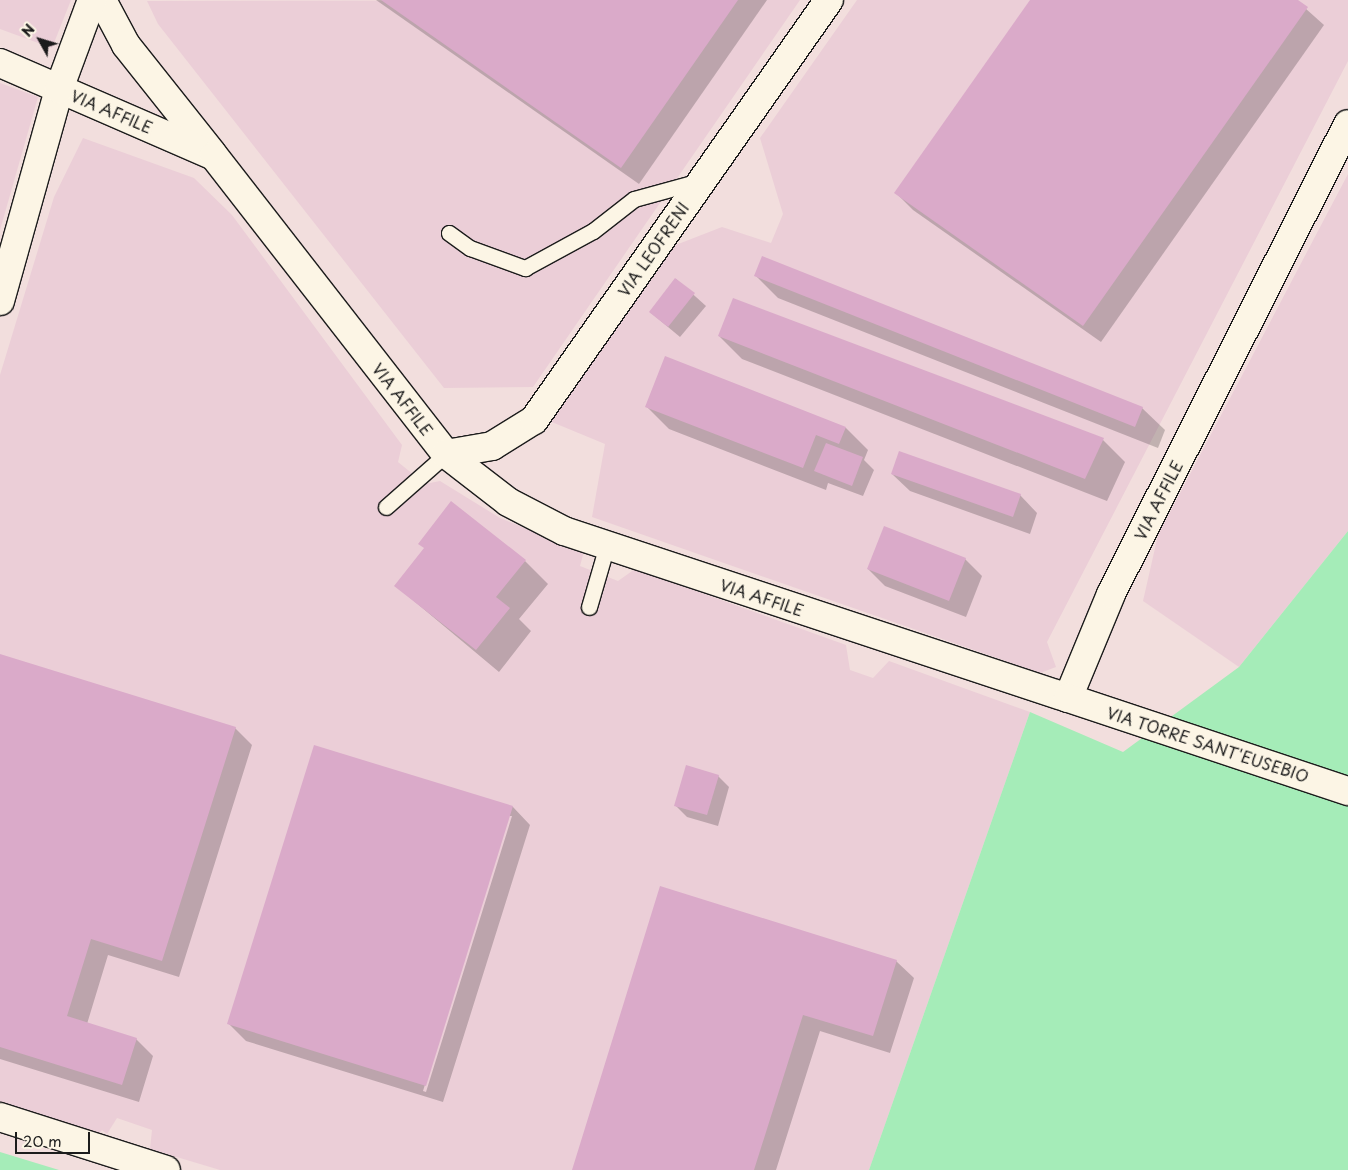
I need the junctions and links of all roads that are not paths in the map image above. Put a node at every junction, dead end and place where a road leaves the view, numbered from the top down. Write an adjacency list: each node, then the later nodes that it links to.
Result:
1 (92, 0): 5 (street)
2 (102, 0): 7 (street)
3 (829, 0): 8 (street, VIA LEOFRENI)
4 (0, 64): 5 (street, VIA AFFILE)
5 (59, 88): 7 (street, VIA AFFILE); 10 (street)
6 (1348, 124): 15 (street, VIA AFFILE)
7 (214, 156): 11 (street, VIA AFFILE)
8 (700, 181): 9 (lane); 11 (street, VIA LEOFRENI)
9 (449, 233)
10 (0, 300)
11 (446, 454): 12 (lane); 13 (street, VIA AFFILE)
12 (386, 507)
13 (607, 545): 14 (lane); 15 (street, VIA AFFILE)
14 (589, 608)
15 (1068, 698): 16 (street, VIA TORRE SANT'EUSEBIO)
16 (1348, 791)
17 (0, 1117): 18 (street)
18 (166, 1170)

